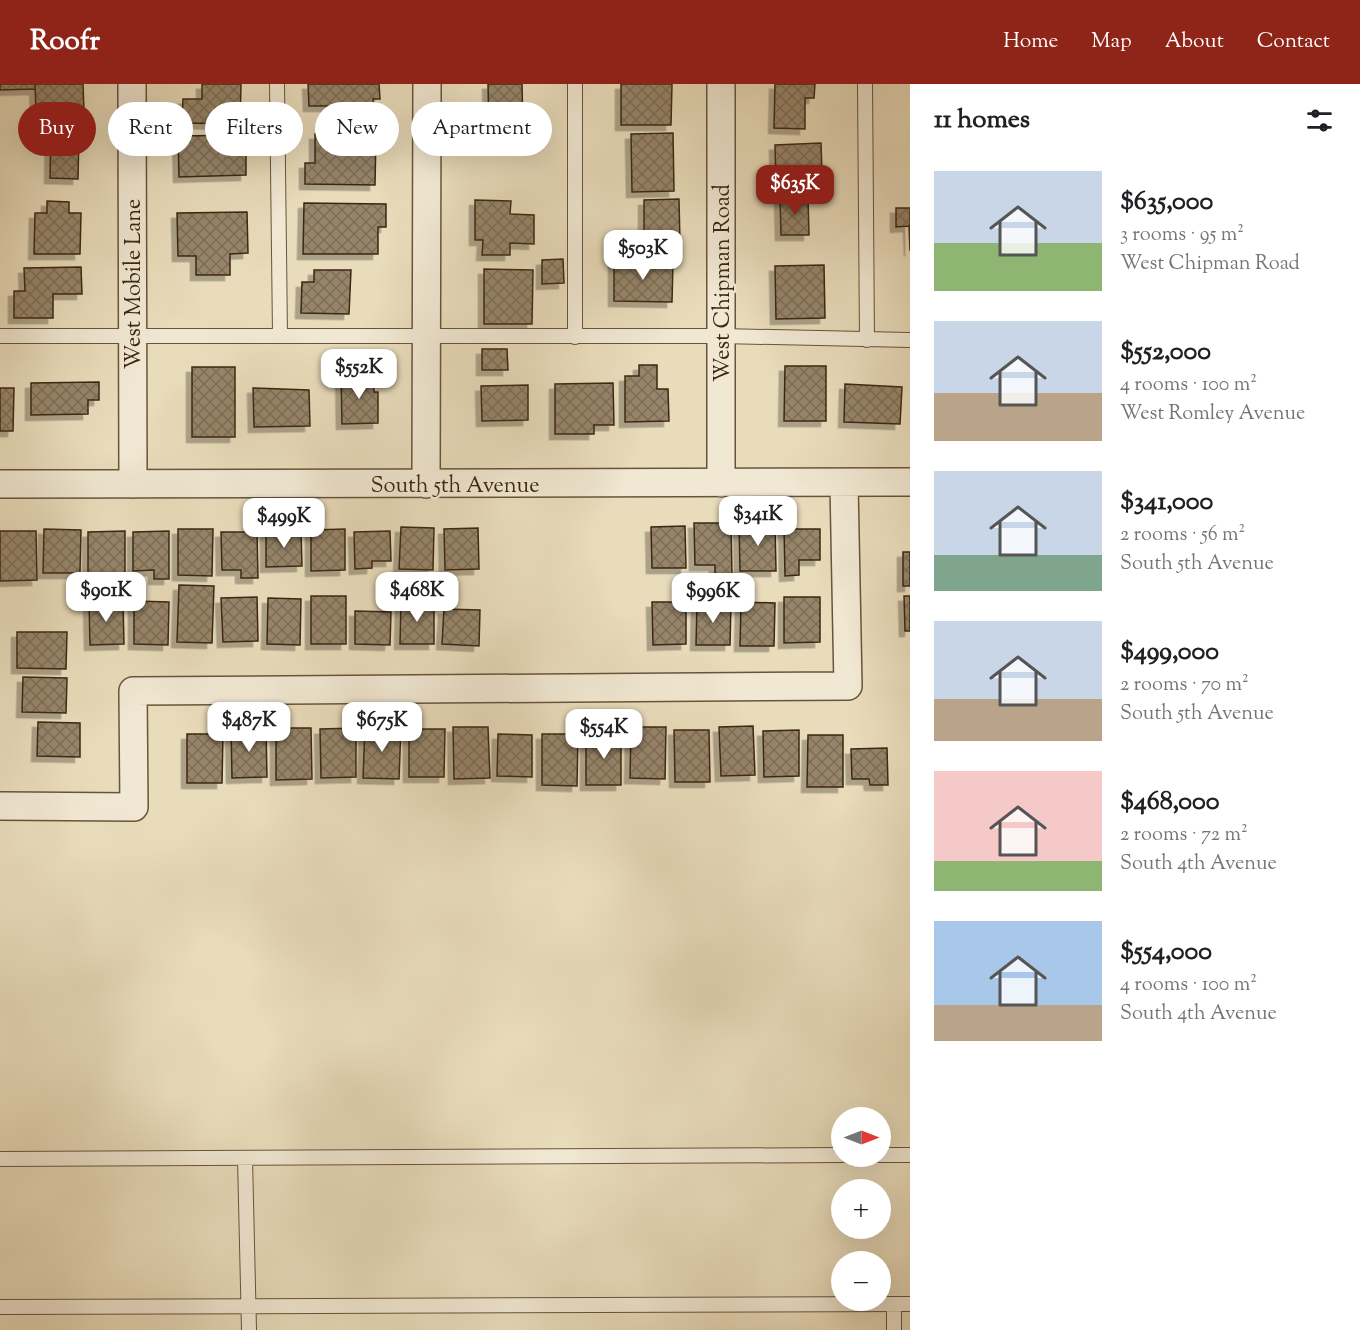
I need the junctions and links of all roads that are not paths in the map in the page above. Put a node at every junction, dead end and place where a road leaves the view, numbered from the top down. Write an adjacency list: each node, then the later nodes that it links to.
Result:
1 (132, 84): 7 (street, West Mobile Lane)
2 (277, 84): 8 (lane)
3 (427, 84): 9 (street)
4 (574, 84): 12 (lane)
5 (721, 84): 11 (street, West Chipman Road)
6 (865, 84): 13 (lane)
7 (132, 334): 8 (lane); 10 (lane); 19 (street, West Mobile Lane)
8 (280, 335): 9 (lane)
9 (426, 335): 12 (lane); 20 (street)
10 (0, 336)
11 (721, 336): 12 (lane); 13 (lane); 16 (street, West Chipman Road)
12 (575, 337)
13 (867, 340): 14 (lane)
14 (910, 340)
15 (910, 482): 17 (street, South 5th Avenue)
16 (721, 483): 17 (street, South 5th Avenue); 20 (street, South 5th Avenue)
17 (844, 483): 21 (street)
18 (0, 484): 19 (street, South 5th Avenue)
19 (133, 484): 20 (street, South 5th Avenue)
20 (426, 484)
21 (0, 806)
22 (831, 1155): 25 (lane)
23 (891, 1155): 24 (lane)
24 (910, 1155)
25 (245, 1158): 26 (lane); 29 (lane)
26 (0, 1159)
27 (894, 1304): 28 (lane); 29 (lane); 32 (lane)
28 (910, 1304)
29 (249, 1305): 30 (lane); 31 (lane)
30 (0, 1307)
31 (249, 1330)
32 (894, 1330)

